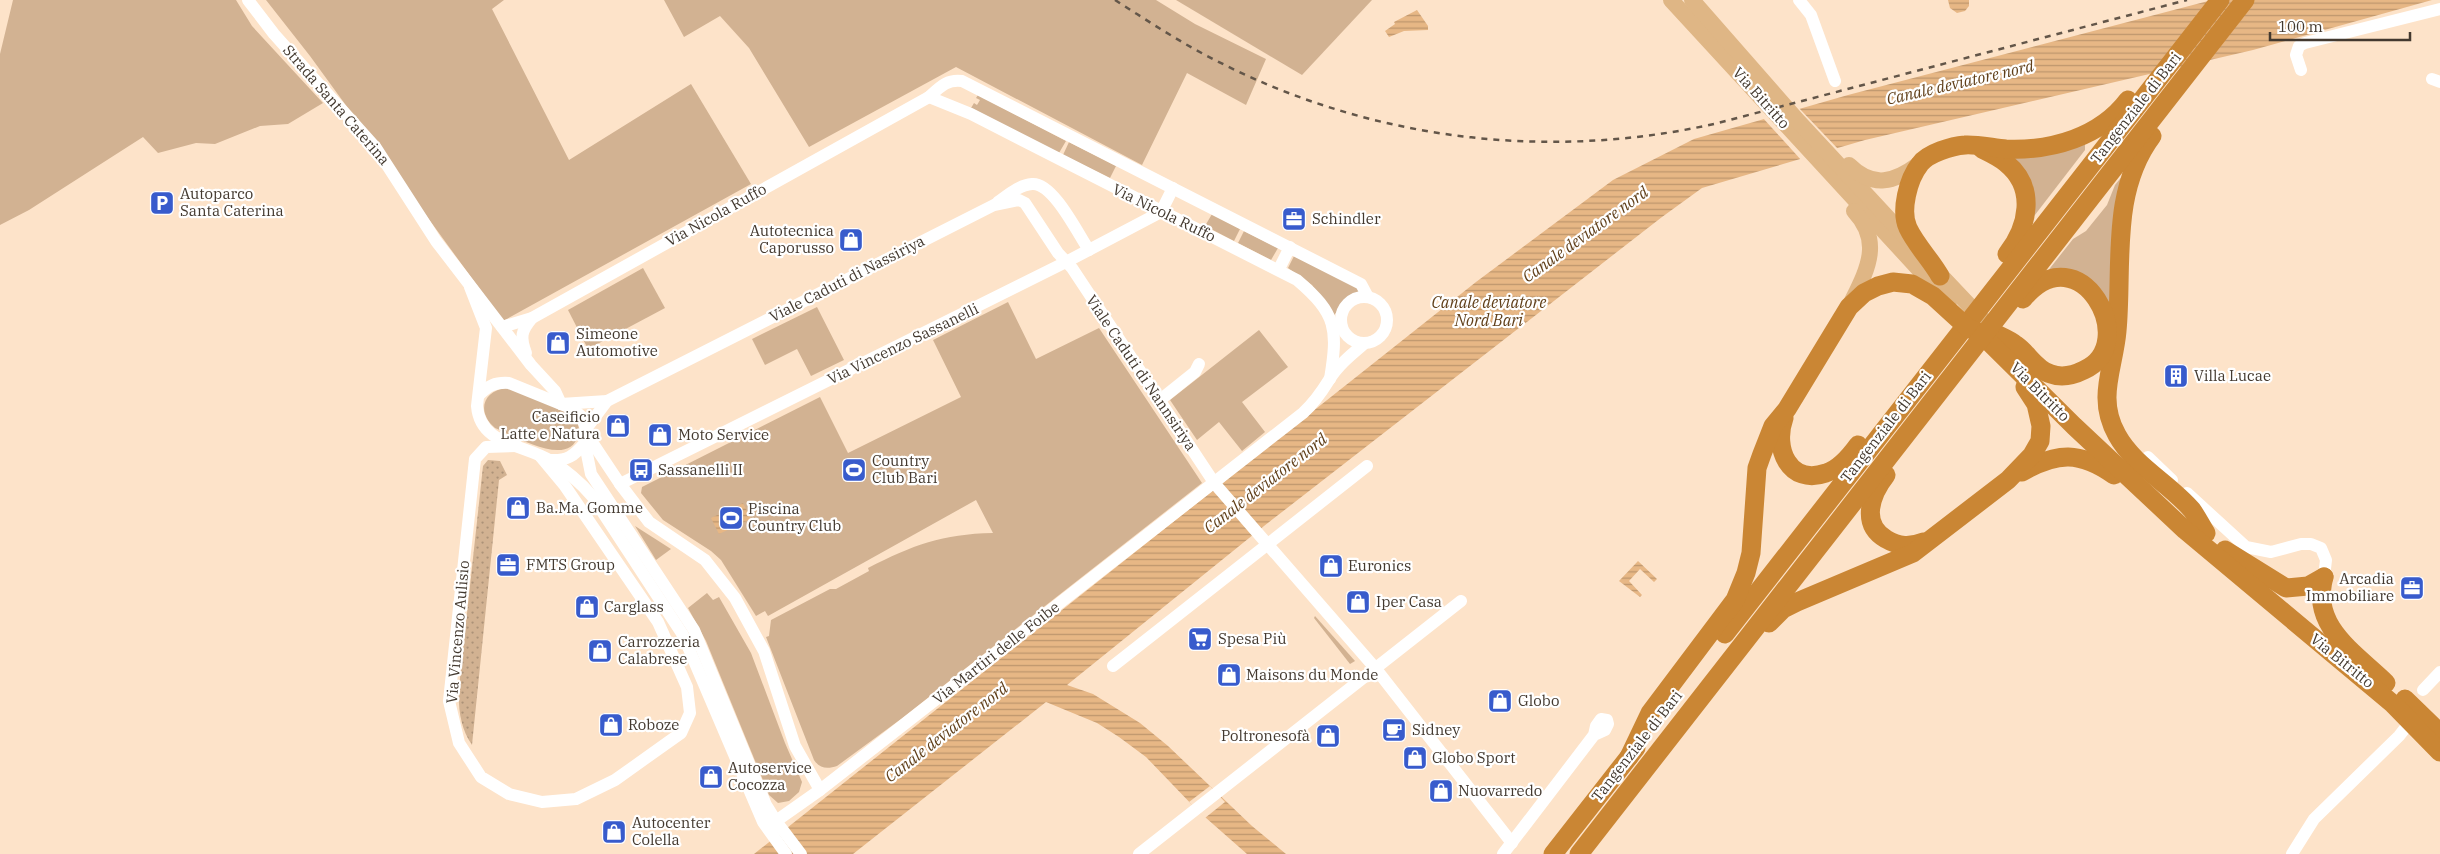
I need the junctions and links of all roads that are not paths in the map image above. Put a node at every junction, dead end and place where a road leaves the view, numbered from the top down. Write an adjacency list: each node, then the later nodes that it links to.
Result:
1 (248, 0): 25 (street, Strada Santa Caterina)
2 (1671, 0): 8 (main road, Via Bitritto)
3 (1692, 0): 8 (main road, Via Bitritto)
4 (1799, 0): 11 (street)
5 (2244, 0): 12 (highway, Tangenziale di Bari)
6 (2215, 6): 10 (highway)
7 (2440, 9): 9 (street)
8 (1742, 68): 15 (main road); 19 (main road, Via Bitritto); 29 (main road)
9 (2301, 70)
10 (2152, 79): 14 (highway); 27 (highway, Tangenziale di Bari)
11 (1835, 81)
12 (2181, 81): 33 (highway, Tangenziale di Bari); 54 (highway)
13 (929, 97): 16 (street, Via Nicola Ruffo); 18 (street, Via Nicola Ruffo); 30 (street, Via Nicola Ruffo)
14 (1979, 147): 15 (highway); 27 (highway)
15 (1920, 164): 24 (highway)
16 (1173, 188): 18 (street); 20 (street, Via Nicola Ruffo)
17 (994, 206): 21 (street); 22 (street, Viale Caduti di Nassiriya); 43 (street, Viale Caduti di Nassiriya)
18 (1160, 212): 21 (street, Via Vincenzo Sassanelli); 23 (street, Via Nicola Ruffo)
19 (1881, 220): 24 (main road, Via Bitritto); 26 (main road, Via Bitritto)
20 (1290, 247): 23 (street); 28 (street, Via Nicola Ruffo)
21 (1089, 250): 22 (street, Via Vincenzo Sassanelli)
22 (1066, 262): 42 (street, Viale Caduti di Nannsiriya); 52 (street, Via Vincenzo Sassanelli)
23 (1279, 269): 32 (street, Via Nicola Ruffo)
24 (1940, 276): 26 (main road, Via Bitritto)
25 (470, 288): 31 (street, Strada Santa Caterina); 41 (street, Strada Santa Caterina)
26 (1946, 296): 29 (highway); 33 (highway)
27 (1987, 297): 34 (highway, Tangenziale di Bari)
28 (1368, 298): 32 (street); 35 (street)
29 (1849, 306): 45 (highway)
30 (532, 318): 31 (street, Via Nicola Ruffo); 38 (street)
31 (502, 328): 38 (street, Strada Santa Caterina)
32 (1338, 331): 35 (street); 39 (street)
33 (1990, 333): 33 (highway); 36 (highway, Via Bitritto); 40 (highway, Tangenziale di Bari); 51 (highway)
34 (1956, 336): 45 (highway); 70 (highway, Tangenziale di Bari)
35 (1365, 343): 39 (street, Via Martiri delle Foibe)
36 (2008, 354): 54 (highway, Via Bitritto); 57 (highway, Via Bitritto)
37 (1199, 364): 42 (street)
38 (532, 365): 44 (street, Strada Santa Caterina)
39 (1330, 379): 53 (street, Via Martiri delle Foibe)
40 (1944, 385): 55 (highway); 63 (highway, Tangenziale di Bari)
41 (479, 395): 44 (street, Strada Santa Caterina); 47 (street, Strada Santa Caterina)
42 (1160, 400): 53 (street, Viale Caduti di Nannsiriya)
43 (606, 401): 44 (street); 46 (street)
44 (561, 404): 46 (street, Strada Santa Caterina)
45 (1787, 409): 70 (highway)
46 (586, 435): 49 (street); 52 (street, Strada Santa Caterina); 72 (street, Strada Santa Caterina)
47 (517, 446): 49 (street, Strada Santa Caterina); 49 (street, Via Vincenzo Aulisio)
48 (2148, 457): 58 (street)
49 (545, 458): 72 (street, Strada Santa Caterina)
50 (1367, 466): 56 (street)
51 (2008, 480): 55 (highway); 57 (highway)
52 (620, 484): 71 (street, Strada Santa Caterina)
53 (1215, 484): 56 (street); 71 (street, Via Martiri delle Foibe)
54 (2206, 533): 57 (highway, Via Bitritto)
55 (1932, 538): 63 (highway)
56 (1263, 540): 60 (street); 61 (street)
57 (2219, 552): 58 (highway); 64 (highway, Via Bitritto); 66 (highway, Via Bitritto)
58 (2324, 577): 64 (highway)
59 (1461, 601): 61 (street)
60 (1113, 666)
61 (1376, 669): 73 (street); 76 (street)
62 (2440, 672): 65 (street)
63 (1718, 673): 79 (highway, Tangenziale di Bari)
64 (2386, 683): 67 (highway, Via Bitritto)
65 (2423, 690)
66 (2410, 722): 69 (highway, Via Bitritto); 80 (street)
67 (2440, 733)
68 (1594, 735): 73 (street)
69 (2440, 752)
70 (1629, 757): 78 (highway, Tangenziale di Bari)
71 (820, 790): 72 (street, Via Martiri delle Foibe)
72 (776, 828): 74 (street, Strada Santa Caterina); 75 (street, Strada Santa Caterina)
73 (1512, 843): 77 (street)
74 (786, 854)
75 (801, 854)
76 (1139, 854)
77 (1503, 854)
78 (1553, 854)
79 (1579, 854)
80 (2292, 854)

